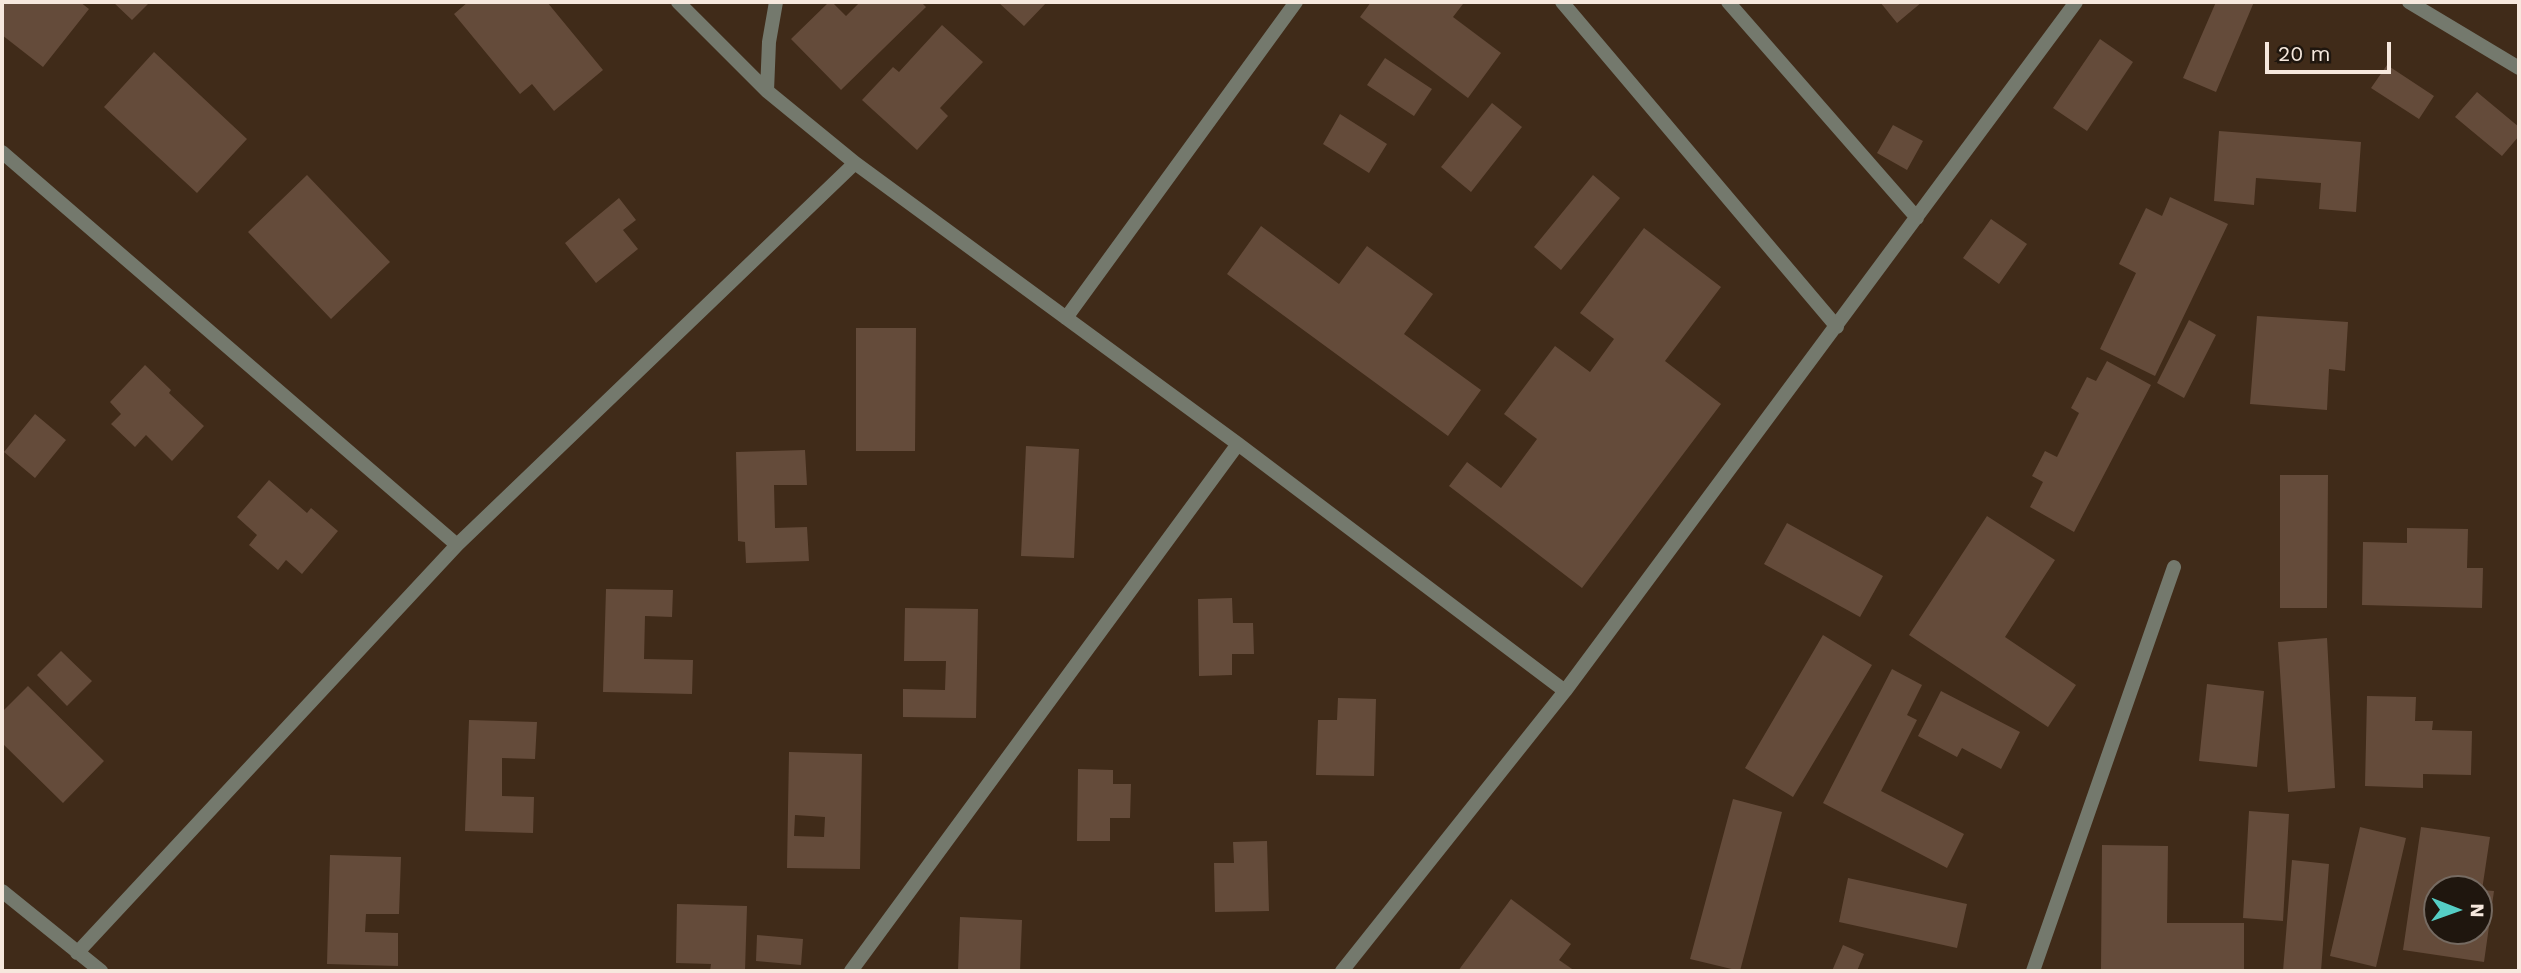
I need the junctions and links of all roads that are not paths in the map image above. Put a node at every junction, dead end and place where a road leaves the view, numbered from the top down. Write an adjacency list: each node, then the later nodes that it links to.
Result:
1 (678, 2): 9 (street)
2 (776, 2): 9 (street)
3 (1296, 2): 13 (street)
4 (1562, 2): 14 (street)
5 (1728, 2): 12 (street)
6 (2077, 2): 12 (street)
7 (2409, 2): 8 (street)
8 (2519, 68)
9 (767, 91): 11 (street)
10 (2, 152): 16 (street)
11 (855, 163): 13 (street); 16 (street)
12 (1917, 218): 14 (street)
13 (1066, 318): 15 (street)
14 (1836, 327): 18 (street)
15 (1238, 444): 18 (street); 22 (street)
16 (457, 545): 20 (street)
17 (2175, 567): 24 (street)
18 (1565, 691): 23 (street)
19 (2, 891): 20 (street)
20 (77, 953): 21 (street)
21 (101, 971)
22 (851, 971)
23 (1342, 971)
24 (2033, 971)

